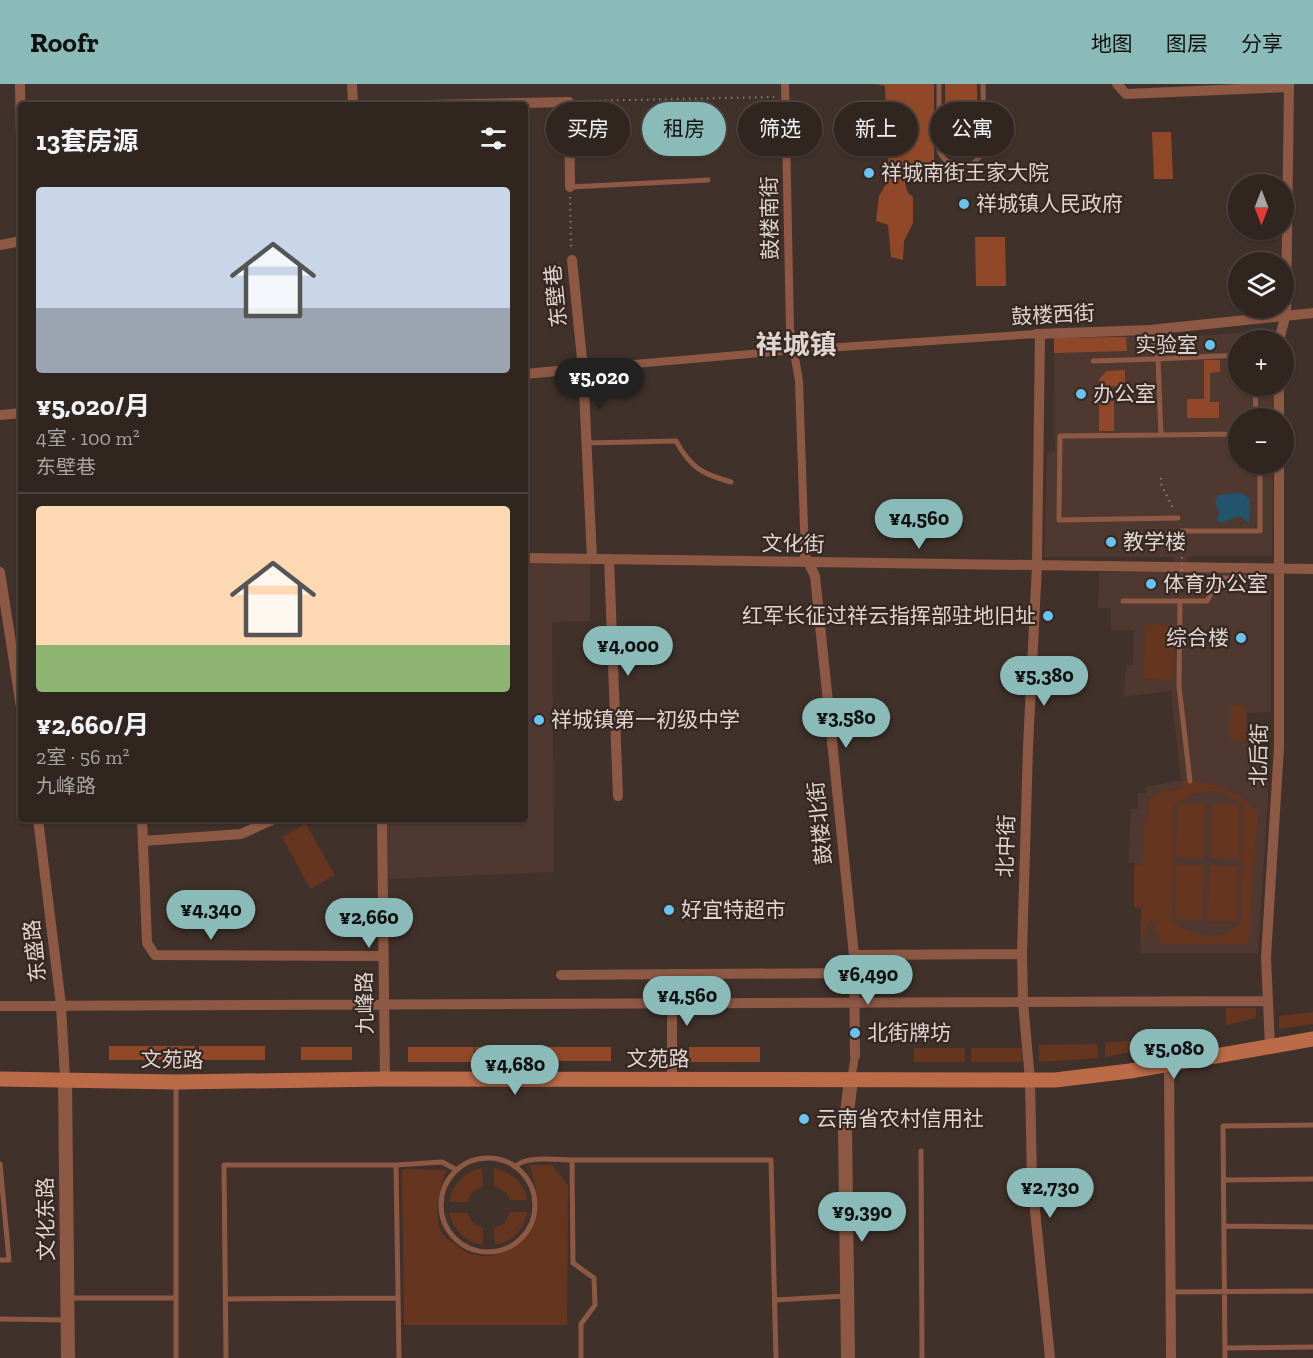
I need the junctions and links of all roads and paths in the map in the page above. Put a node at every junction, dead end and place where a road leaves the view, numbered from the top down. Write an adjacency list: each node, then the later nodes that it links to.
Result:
1 (20, 84): 9 (street)
2 (352, 84): 10 (street)
3 (785, 84): 8 (street, 鼓楼南街)
4 (939, 84): 5 (lane)
5 (983, 84)
6 (1117, 84): 7 (street)
7 (1288, 86): 19 (street)
8 (785, 96): 12 (path); 26 (street, 鼓楼南街)
9 (21, 102)
10 (353, 102)
11 (546, 102): 13 (street)
12 (568, 102)
13 (528, 103)
14 (569, 156): 16 (street)
15 (708, 180): 16 (lane)
16 (570, 187): 20 (path, 东壁巷)
17 (18, 243): 18 (street)
18 (0, 246)
19 (1287, 252)
20 (572, 260): 30 (street, 东壁巷)
21 (1313, 313): 22 (street, 鼓楼西街)
22 (1294, 314)
23 (1252, 318): 24 (street, 鼓楼西街)
24 (1150, 330): 25 (street, 鼓楼西街); 28 (lane)
25 (1038, 334): 26 (street, 鼓楼西街); 47 (street, 北中街)
26 (795, 350): 30 (street, 鼓楼西街); 46 (street, 鼓楼北街)
27 (1228, 356): 28 (lane)
28 (1158, 359): 29 (lane); 35 (lane)
29 (1093, 361)
30 (586, 369): 31 (street); 36 (street, 东壁巷)
31 (528, 374)
32 (18, 413): 33 (street)
33 (0, 415)
34 (1228, 434): 35 (lane)
35 (1161, 435): 40 (lane)
36 (586, 442): 39 (lane); 44 (street, 东壁巷)
37 (1260, 474): 41 (lane)
38 (1279, 474): 49 (street, 北后街)
39 (731, 483)
40 (1178, 519)
41 (1182, 531)
42 (1182, 545): 52 (path, bridge)
43 (528, 558): 44 (street, 文化街)
44 (592, 559): 45 (street, 文化街)
45 (609, 559): 46 (street, 文化街); 57 (street)
46 (808, 560): 47 (street, 文化街); 65 (street, 鼓楼北街)
47 (1037, 565): 48 (street, 文化街); 63 (street, 北中街)
48 (1267, 568): 49 (street, 文化街); 54 (lane)
49 (1279, 569): 50 (street, 文化街); 69 (street, 北后街)
50 (1313, 569)
51 (0, 572): 55 (street)
52 (1182, 592)
53 (1124, 601): 54 (lane)
54 (1180, 601): 56 (lane)
55 (18, 688)
56 (1190, 781)
57 (618, 796)
58 (38, 822): 74 (street, 东盛路)
59 (142, 822): 62 (street)
60 (267, 822): 62 (street)
61 (382, 822): 64 (street, 九峰路)
62 (143, 841): 64 (street)
63 (1022, 954): 65 (street); 70 (street, 北中街)
64 (384, 956): 73 (street, 九峰路)
65 (854, 956): 66 (street, 鼓楼北街)
66 (854, 973): 67 (street); 72 (street, 鼓楼北街)
67 (672, 974): 68 (street); 71 (street)
68 (561, 975)
69 (1267, 1001): 70 (street); 77 (street, 北后街)
70 (1023, 1002): 72 (street); 85 (street, 北中街)
71 (672, 1003): 72 (street); 73 (street); 83 (street)
72 (854, 1003): 78 (street, 鼓楼北街)
73 (384, 1004): 74 (street); 82 (street, 九峰路)
74 (61, 1005): 75 (street); 81 (street, 东盛路)
75 (0, 1006)
76 (1313, 1040): 77 (main road, 文苑路)
77 (1270, 1047): 79 (main road, 文苑路)
78 (855, 1056): 84 (street, 鼓楼北街)
79 (1169, 1064): 85 (main road, 文苑路); 100 (street)
80 (0, 1078): 81 (main road, 文苑路)
81 (65, 1079): 86 (main road, 文苑路); 103 (street, 文化东路)
82 (385, 1079): 83 (main road, 文苑路); 86 (main road, 文苑路)
83 (672, 1080): 84 (main road, 文苑路)
84 (851, 1080): 85 (main road, 文苑路); 102 (street)
85 (1030, 1080): 120 (street, 北中街)
86 (176, 1082): 104 (lane)
87 (1313, 1125): 95 (lane)
88 (921, 1151): 119 (lane)
89 (572, 1160): 92 (lane); 107 (lane); 116 (lane)
90 (0, 1164): 98 (lane)
91 (396, 1165): 93 (lane); 105 (lane); 106 (lane)
92 (514, 1167): 93 (lane); 93 (lane)
93 (457, 1170)
94 (1313, 1179): 95 (lane)
95 (1224, 1180): 96 (lane)
96 (1224, 1226): 97 (lane); 101 (lane)
97 (1313, 1227)
98 (0, 1260)
99 (1313, 1291): 101 (lane)
100 (1171, 1292): 101 (lane); 121 (street)
101 (1225, 1292): 111 (lane)
102 (847, 1295): 107 (lane); 118 (street)
103 (68, 1298): 104 (lane); 109 (street, 文化东路)
104 (175, 1298): 113 (lane)
105 (398, 1298): 106 (lane); 115 (lane)
106 (225, 1299): 114 (lane)
107 (775, 1300): 117 (lane)
108 (0, 1319): 109 (lane)
109 (68, 1320): 112 (street, 文化东路)
110 (1313, 1347): 111 (lane)
111 (1225, 1348): 122 (lane)
112 (68, 1358)
113 (176, 1358)
114 (226, 1358)
115 (399, 1358)
116 (581, 1358)
117 (776, 1358)
118 (848, 1358)
119 (922, 1358)
120 (1050, 1358)
121 (1171, 1358)
122 (1225, 1358)

